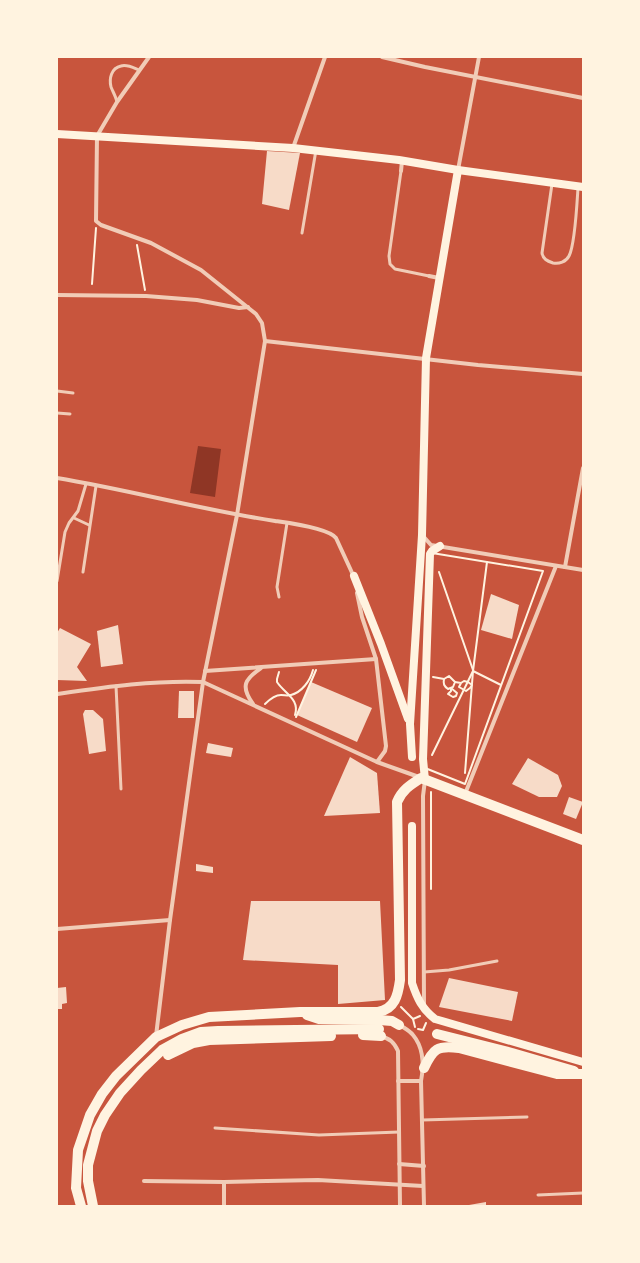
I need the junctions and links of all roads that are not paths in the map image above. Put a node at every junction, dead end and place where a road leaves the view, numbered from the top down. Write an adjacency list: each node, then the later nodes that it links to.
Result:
1 (149, 57): 5 (street)
2 (325, 57): 11 (street)
3 (382, 57): 6 (street)
4 (479, 57): 6 (street)
5 (139, 70): 8 (street); 8 (lane)
6 (476, 77): 7 (street); 14 (street)
7 (583, 98)
8 (118, 102): 10 (street)
9 (57, 134): 10 (main road)
10 (97, 136): 11 (main road); 22 (street)
11 (293, 148): 12 (main road)
12 (316, 150): 13 (main road); 18 (lane)
13 (402, 161): 14 (main road); 15 (street)
14 (458, 170): 16 (main road); 20 (main road)
15 (401, 171): 19 (lane)
16 (553, 182): 17 (main road); 17 (lane)
17 (581, 186)
18 (302, 234)
19 (429, 276): 20 (street)
20 (439, 278): 24 (main road)
21 (57, 295): 22 (street)
22 (249, 307): 23 (street)
23 (265, 341): 24 (street); 34 (street)
24 (429, 359): 25 (street); 38 (main road)
25 (583, 374)
26 (57, 391): 27 (lane)
27 (73, 393)
28 (57, 413): 29 (lane)
29 (70, 414)
30 (583, 468): 43 (street)
31 (57, 478): 32 (street)
32 (86, 484): 33 (street); 35 (lane)
33 (96, 486): 34 (street); 37 (lane)
34 (238, 515): 36 (street); 51 (street)
35 (74, 518): 37 (lane); 47 (lane)
36 (287, 523): 46 (street); 48 (lane)
37 (90, 525): 45 (lane)
38 (422, 535): 39 (street); 41 (main road)
39 (431, 545): 40 (street); 41 (street)
40 (440, 546): 42 (street); 59 (main road)
41 (421, 552): 56 (main road)
42 (556, 566): 43 (street); 61 (street)
43 (565, 567): 44 (street)
44 (583, 570)
45 (83, 572)
46 (354, 576): 49 (street); 56 (main road)
47 (57, 581)
48 (279, 597)
49 (376, 659): 50 (street); 58 (street)
50 (261, 668): 51 (street); 55 (street)
51 (205, 671): 52 (street)
52 (203, 682): 53 (street); 55 (street); 64 (street)
53 (116, 686): 54 (street); 60 (lane)
54 (57, 694)
55 (253, 704): 58 (street)
56 (410, 724): 57 (main road)
57 (412, 757)
58 (377, 762): 59 (street)
59 (423, 779): 61 (highway); 67 (street); 68 (highway)
60 (121, 789)
61 (466, 794): 63 (highway)
62 (412, 826): 69 (main road)
63 (583, 840)
64 (170, 920): 65 (street); 73 (street)
65 (57, 929)
66 (497, 961): 67 (lane)
67 (424, 972): 69 (street)
68 (300, 1012): 70 (highway); 73 (highway)
69 (424, 1014): 74 (main road)
70 (399, 1025): 75 (street)
71 (380, 1032): 77 (street); 92 (highway)
72 (437, 1034): 76 (highway)
73 (156, 1037): 91 (highway)
74 (583, 1062)
75 (424, 1068): 76 (highway); 78 (street)
76 (583, 1074)
77 (398, 1081): 78 (street); 82 (street)
78 (421, 1081): 80 (street)
79 (527, 1117): 80 (lane)
80 (422, 1120): 84 (street)
81 (215, 1128): 82 (lane)
82 (399, 1132): 83 (street)
83 (399, 1164): 84 (street); 87 (street)
84 (424, 1166): 88 (street)
85 (144, 1180): 86 (street)
86 (224, 1182): 87 (street); 93 (street)
87 (400, 1185): 88 (street); 94 (street)
88 (423, 1186): 95 (street)
89 (583, 1193): 90 (lane)
90 (538, 1195)
91 (80, 1206)
92 (94, 1206)
93 (224, 1206)
94 (400, 1206)
95 (424, 1206)

